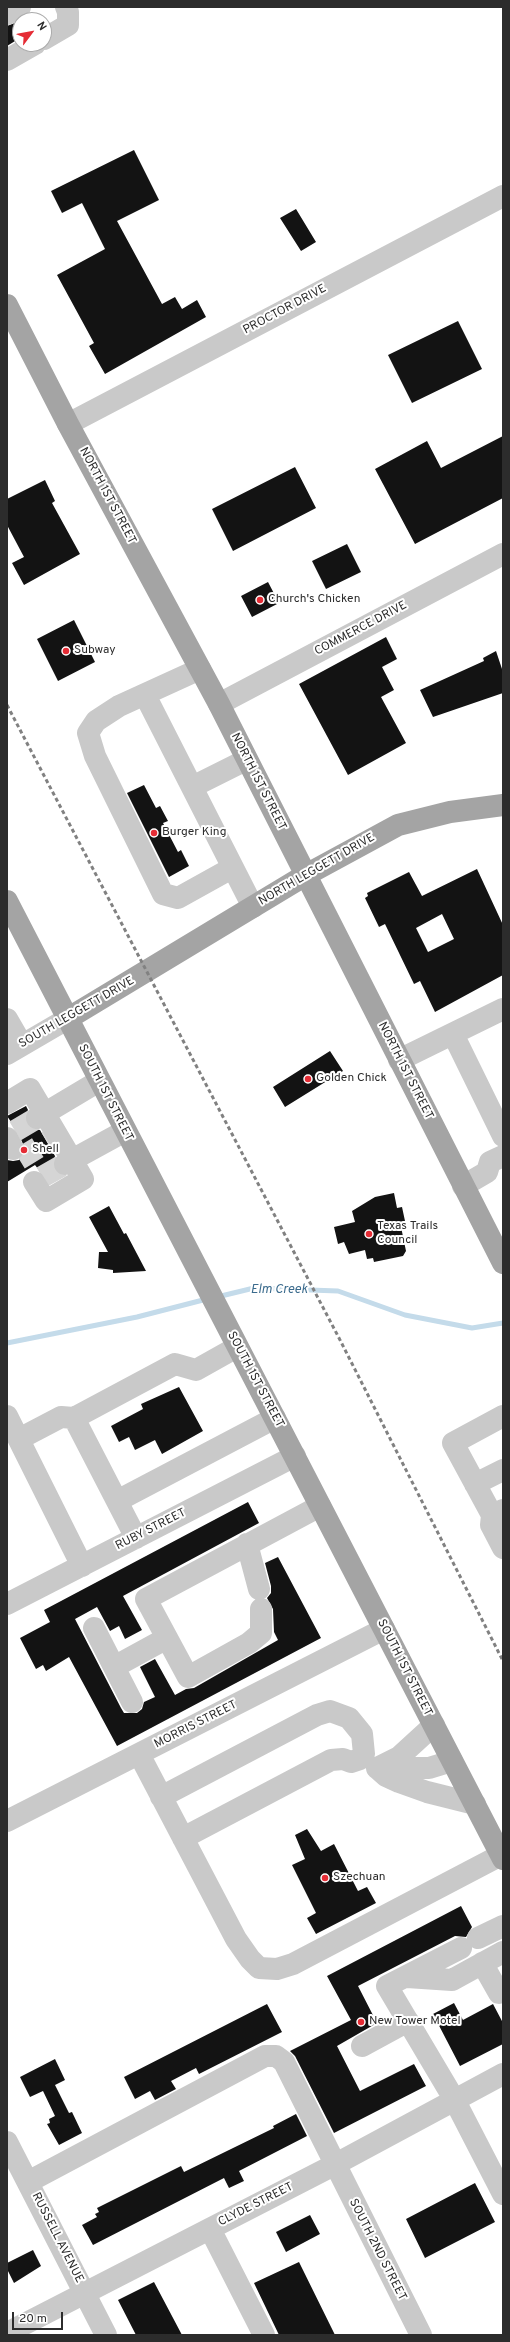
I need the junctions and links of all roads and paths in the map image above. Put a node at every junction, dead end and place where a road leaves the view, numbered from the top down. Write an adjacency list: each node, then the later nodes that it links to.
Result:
1 (20, 7): 4 (street)
2 (51, 7): 5 (street)
3 (66, 7): 6 (street)
4 (7, 14)
5 (52, 29)
6 (52, 34)
7 (21, 52): 8 (street)
8 (7, 60)
9 (503, 196): 11 (street, PROCTOR DRIVE)
10 (7, 305): 11 (main road, NORTH 1ST STREET)
11 (68, 424): 13 (main road, NORTH 1ST STREET)
12 (503, 554): 15 (street, COMMERCE DRIVE)
13 (200, 669): 14 (street); 15 (main road, NORTH 1ST STREET)
14 (145, 694): 17 (street); 19 (street)
15 (219, 704): 16 (main road, NORTH 1ST STREET)
16 (246, 760): 17 (street); 20 (main road, NORTH 1ST STREET)
17 (192, 787): 19 (street)
18 (503, 805): 20 (main road, NORTH LEGGETT DRIVE)
19 (232, 868): 22 (street)
20 (304, 876): 22 (main road, NORTH LEGGETT DRIVE); 30 (main road, NORTH 1ST STREET)
21 (7, 901): 23 (main road, SOUTH 1ST STREET)
22 (252, 907): 24 (main road, NORTH LEGGETT DRIVE)
23 (13, 928): 27 (main road, SOUTH 1ST STREET)
24 (146, 973): 27 (main road, SOUTH LEGGETT DRIVE)
25 (503, 1009): 28 (street)
26 (7, 1019): 29 (street)
27 (68, 1019): 29 (street, SOUTH LEGGETT DRIVE); 31 (main road, SOUTH 1ST STREET)
28 (452, 1034): 30 (street); 35 (street)
29 (14, 1049)
30 (399, 1060): 40 (main road, NORTH 1ST STREET)
31 (99, 1081): 33 (street); 34 (main road, SOUTH 1ST STREET)
32 (7, 1103): 33 (street)
33 (41, 1116): 37 (street)
34 (125, 1131): 37 (street); 42 (main road, SOUTH 1ST STREET)
35 (503, 1136)
36 (503, 1156): 38 (street)
37 (68, 1162): 39 (street)
38 (495, 1173): 40 (street)
39 (34, 1177)
40 (463, 1186): 41 (main road, NORTH 1ST STREET)
41 (503, 1263)
42 (234, 1343): 45 (street); 46 (main road, SOUTH 1ST STREET)
43 (7, 1416): 47 (street)
44 (503, 1416): 50 (street)
45 (74, 1418): 47 (street); 51 (street)
46 (275, 1418): 48 (main road, SOUTH 1ST STREET); 51 (street)
47 (18, 1439): 57 (street)
48 (295, 1456): 52 (main road, SOUTH 1ST STREET); 54 (street, RUBY STREET)
49 (503, 1470): 50 (street)
50 (475, 1484): 53 (street)
51 (117, 1501): 54 (street)
52 (320, 1506): 55 (street); 60 (main road, SOUTH 1ST STREET)
53 (498, 1513): 56 (street)
54 (136, 1538): 57 (street, RUBY STREET)
55 (247, 1544): 61 (street); 61 (street)
56 (503, 1548)
57 (82, 1566): 58 (street, RUBY STREET)
58 (7, 1604)
59 (94, 1628): 62 (street)
60 (384, 1629): 64 (main road, SOUTH 1ST STREET); 65 (street, MORRIS STREET)
61 (167, 1638): 62 (street)
62 (114, 1667): 63 (street)
63 (132, 1702)
64 (434, 1725): 66 (main road, SOUTH 1ST STREET); 68 (street)
65 (139, 1754): 69 (street); 71 (street, MORRIS STREET)
66 (452, 1761): 68 (street); 70 (main road, SOUTH 1ST STREET)
67 (351, 1762): 68 (street); 69 (street); 72 (street)
68 (377, 1768): 70 (street)
69 (161, 1797): 72 (street)
70 (475, 1804): 73 (main road, SOUTH 1ST STREET)
71 (7, 1821)
72 (183, 1838): 73 (street)
73 (502, 1857)
74 (503, 1926): 77 (street)
75 (503, 1952): 76 (street)
76 (482, 1963): 77 (street); 78 (street)
77 (407, 1976): 79 (street)
78 (499, 1993)
79 (408, 2021): 80 (street); 82 (street)
80 (362, 2046)
81 (503, 2074): 82 (street, CLYDE STREET)
82 (454, 2099): 84 (street, CLYDE STREET); 86 (street)
83 (7, 2142): 85 (street, RUSSELL AVENUE)
84 (334, 2165): 85 (street, SOUTH 2ND STREET); 87 (street, CLYDE STREET); 92 (street, SOUTH 2ND STREET)
85 (19, 2176): 88 (street, RUSSELL AVENUE)
86 (503, 2194)
87 (210, 2229): 88 (street, CLYDE STREET); 91 (street)
88 (85, 2293): 89 (street, CLYDE STREET); 90 (street, RUSSELL AVENUE)
89 (7, 2333)
90 (106, 2335)
91 (264, 2335)
92 (420, 2335)

